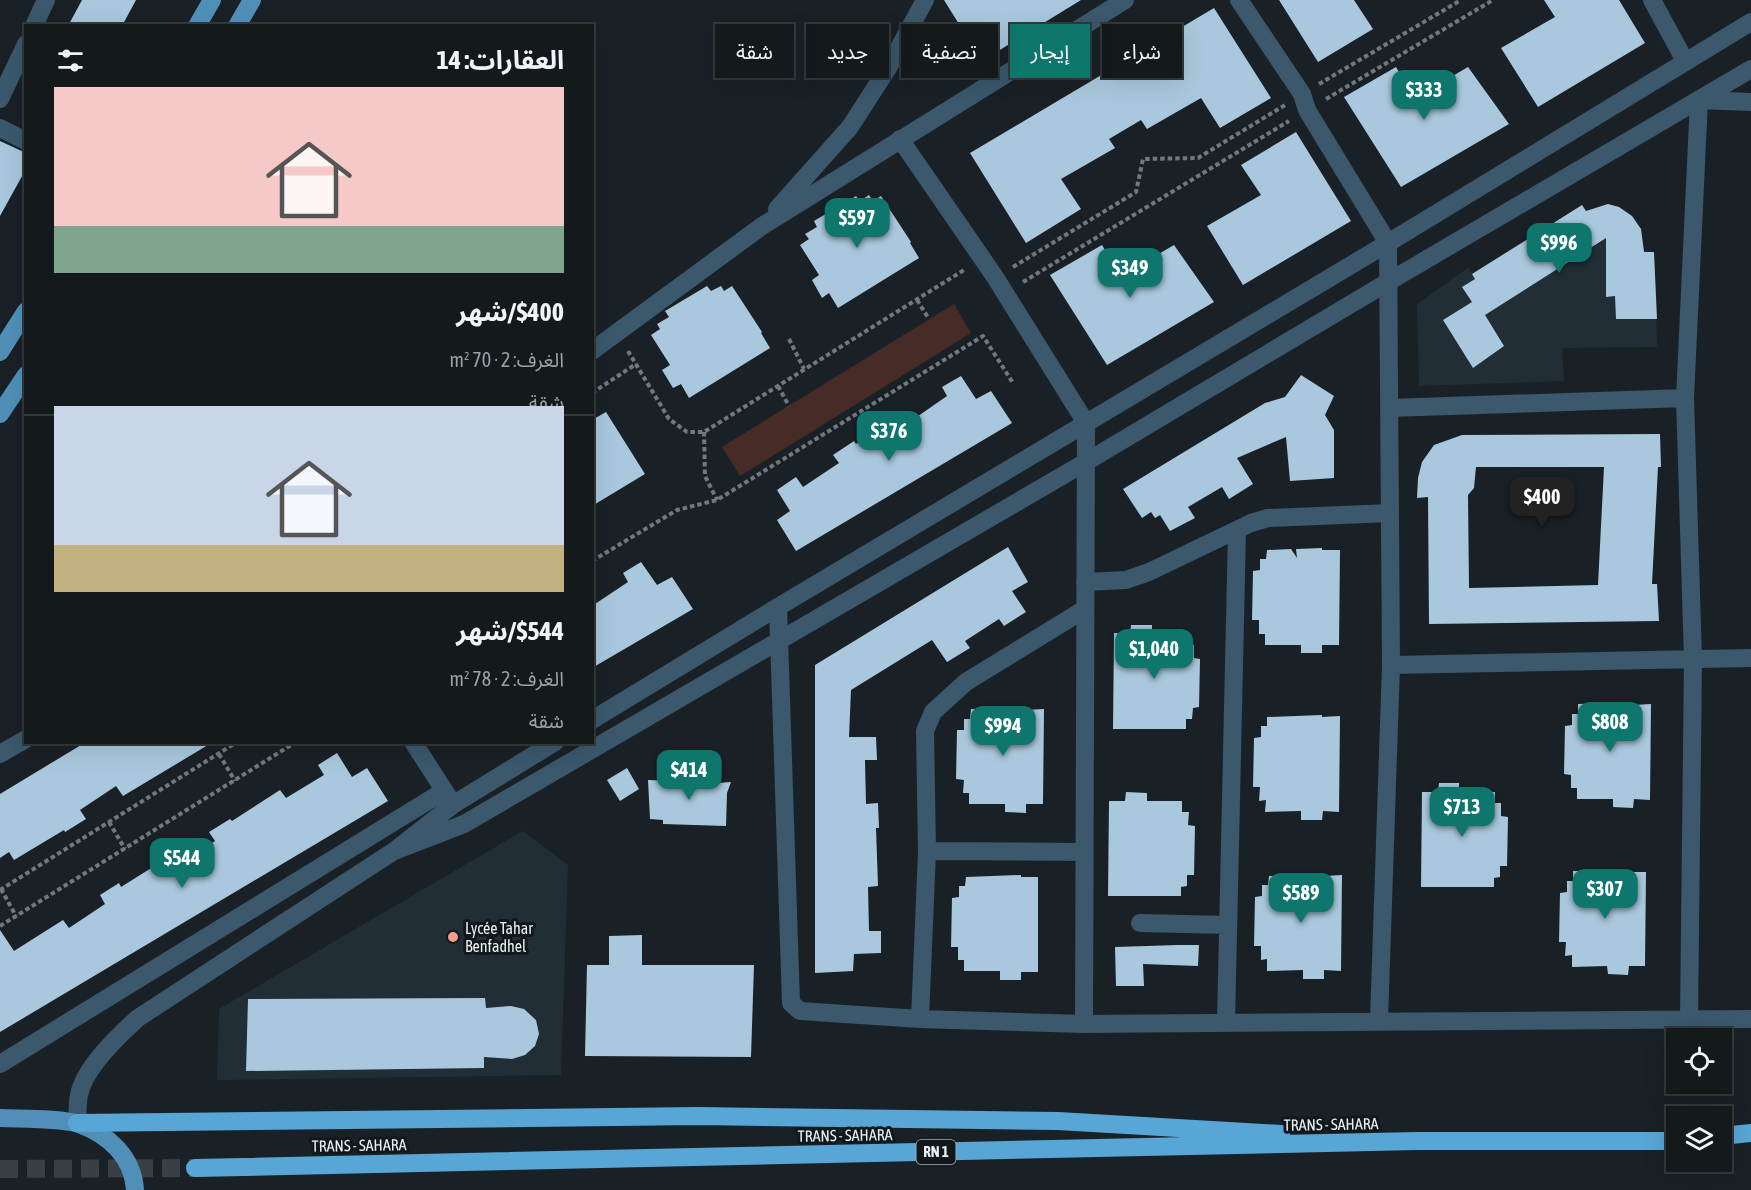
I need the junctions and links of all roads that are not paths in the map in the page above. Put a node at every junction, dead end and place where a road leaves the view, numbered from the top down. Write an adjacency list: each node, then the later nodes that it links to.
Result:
1 (46, 0): 9 (street)
2 (212, 0): 10 (main road)
3 (252, 0): 11 (main road)
4 (924, 0): 21 (street)
5 (1125, 0): 19 (street)
6 (1239, 0): 22 (street)
7 (1652, 0): 13 (street)
8 (1751, 21): 13 (street)
9 (35, 24)
10 (198, 24)
11 (238, 24)
12 (24, 48): 15 (street)
13 (1685, 61): 22 (street)
14 (1751, 69): 16 (street)
15 (0, 99)
16 (1699, 100): 17 (street); 23 (street); 28 (street)
17 (1751, 102)
18 (0, 128): 20 (street)
19 (900, 139): 21 (street); 31 (street)
20 (24, 140)
21 (762, 226): 25 (street)
22 (1388, 243): 23 (street); 31 (street)
23 (1388, 282): 29 (street); 32 (street)
24 (24, 314): 26 (main road)
25 (594, 350)
26 (0, 352)
27 (24, 378): 30 (main road)
28 (1686, 398): 29 (street); 40 (street)
29 (1389, 408): 33 (street)
30 (0, 414)
31 (1086, 423): 32 (street); 36 (street)
32 (1086, 462): 35 (street); 38 (street)
33 (1390, 513): 34 (street); 41 (street)
34 (1237, 530): 35 (street); 52 (street)
35 (1085, 582): 37 (street)
36 (778, 607): 38 (street); 42 (street)
37 (1085, 609): 48 (street); 50 (street)
38 (778, 640): 49 (street); 53 (street)
39 (1751, 658): 40 (street)
40 (1693, 659): 41 (street); 55 (street)
41 (1391, 665): 56 (street)
42 (594, 719)
43 (24, 740): 46 (street)
44 (413, 744): 47 (street)
45 (551, 744): 47 (street)
46 (0, 754)
47 (449, 798): 49 (street); 59 (street)
48 (927, 851): 50 (street); 53 (street)
49 (394, 852): 61 (street)
50 (1084, 852): 58 (street)
51 (1140, 923): 52 (street)
52 (1228, 925): 57 (street)
53 (920, 1019): 58 (street)
54 (1751, 1019): 55 (street)
55 (1689, 1020): 56 (street)
56 (1379, 1021): 57 (street)
57 (1226, 1023): 58 (street)
58 (1084, 1024)
59 (0, 1064)
60 (0, 1118): 61 (main road)
61 (77, 1123): 64 (highway); 69 (main road)
62 (1751, 1132): 63 (highway)
63 (1732, 1135)
64 (1418, 1141): 65 (highway, TRANS - SAHARA / RN 1); 68 (highway, TRANS - SAHARA / RN 1)
65 (1666, 1141)
66 (1732, 1141): 67 (highway)
67 (1751, 1141)
68 (195, 1168)
69 (135, 1190)

